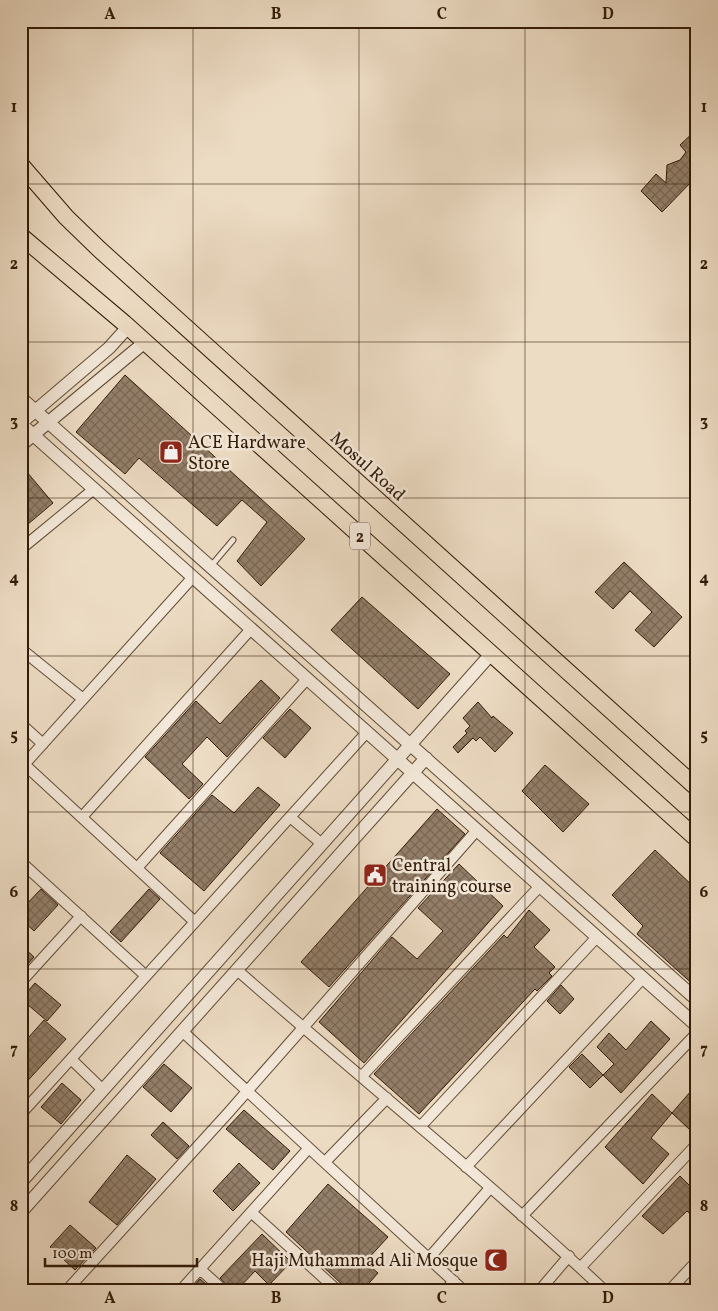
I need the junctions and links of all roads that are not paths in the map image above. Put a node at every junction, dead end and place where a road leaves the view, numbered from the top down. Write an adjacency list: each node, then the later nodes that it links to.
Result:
1 (21, 164): 2 (highway, Mosul Road)
2 (26, 174): 34 (highway, Mosul Road / 2)
3 (21, 236): 4 (highway, 2)
4 (128, 327): 5 (highway, 2); 6 (street)
5 (145, 342): 7 (street); 23 (highway, 2)
6 (109, 348): 7 (street); 9 (street)
7 (120, 361): 10 (street)
8 (21, 398): 9 (street)
9 (35, 411): 10 (street); 11 (street)
10 (48, 422): 12 (street); 17 (street)
11 (21, 423): 12 (street)
12 (34, 435): 13 (street); 14 (street)
13 (21, 445)
14 (94, 489): 16 (street); 18 (street)
15 (233, 540): 17 (lane)
16 (21, 549)
17 (210, 566): 19 (street)
18 (193, 577): 20 (street); 25 (street)
19 (238, 591): 20 (street); 29 (street)
20 (226, 606): 21 (street)
21 (252, 629): 24 (street); 35 (street)
22 (21, 649): 25 (street)
23 (491, 654): 29 (street); 38 (highway, 2)
24 (307, 679): 27 (street); 41 (street)
25 (83, 698): 28 (street)
26 (21, 724): 28 (street)
27 (367, 732): 31 (street); 36 (street)
28 (43, 744): 32 (street)
29 (410, 745): 30 (street); 31 (street)
30 (426, 758): 33 (street); 46 (street)
31 (398, 759): 33 (street); 39 (street)
32 (23, 766): 35 (street)
33 (413, 772): 37 (street); 48 (street)
34 (697, 788)
35 (82, 817): 41 (street)
36 (290, 817): 39 (street); 44 (street)
37 (477, 830): 42 (street); 54 (street)
38 (697, 839)
39 (322, 844): 58 (street)
40 (22, 865): 43 (street)
41 (137, 868): 44 (street)
42 (540, 886): 45 (street); 59 (street)
43 (81, 916): 49 (street); 51 (street)
44 (196, 922): 49 (street)
45 (597, 937): 47 (street); 65 (street)
46 (628, 939): 47 (street); 52 (street)
47 (615, 953): 50 (street)
48 (237, 970): 54 (street); 55 (street)
49 (146, 976): 57 (street)
50 (643, 978): 53 (street); 69 (street)
51 (21, 982)
52 (697, 1000)
53 (697, 1026)
54 (302, 1028): 59 (street); 62 (street)
55 (182, 1031): 60 (street); 62 (street)
56 (697, 1032): 74 (street)
57 (71, 1059): 61 (street); 64 (street)
58 (118, 1074): 60 (street); 61 (street)
59 (362, 1076): 63 (street)
60 (133, 1087): 72 (street)
61 (103, 1090): 70 (street)
62 (247, 1091): 67 (street); 81 (street)
63 (387, 1098): 65 (street); 68 (street)
64 (21, 1114)
65 (420, 1127): 69 (street)
66 (697, 1144): 78 (street)
67 (309, 1148): 68 (street); 73 (street)
68 (324, 1162): 76 (street)
69 (466, 1167): 71 (street)
70 (21, 1182)
71 (490, 1188): 74 (street); 76 (street)
72 (21, 1212)
73 (251, 1212): 79 (street); 84 (street)
74 (522, 1216): 75 (street)
75 (569, 1256): 78 (street); 87 (street)
76 (429, 1258): 80 (street)
77 (697, 1261): 89 (street)
78 (580, 1267): 88 (street)
79 (200, 1269): 82 (street); 83 (street)
80 (454, 1281): 85 (street); 86 (street)
81 (66, 1290)
82 (181, 1290)
83 (223, 1290)
84 (336, 1290)
85 (446, 1290)
86 (463, 1290)
87 (540, 1290)
88 (604, 1290)
89 (670, 1290)

